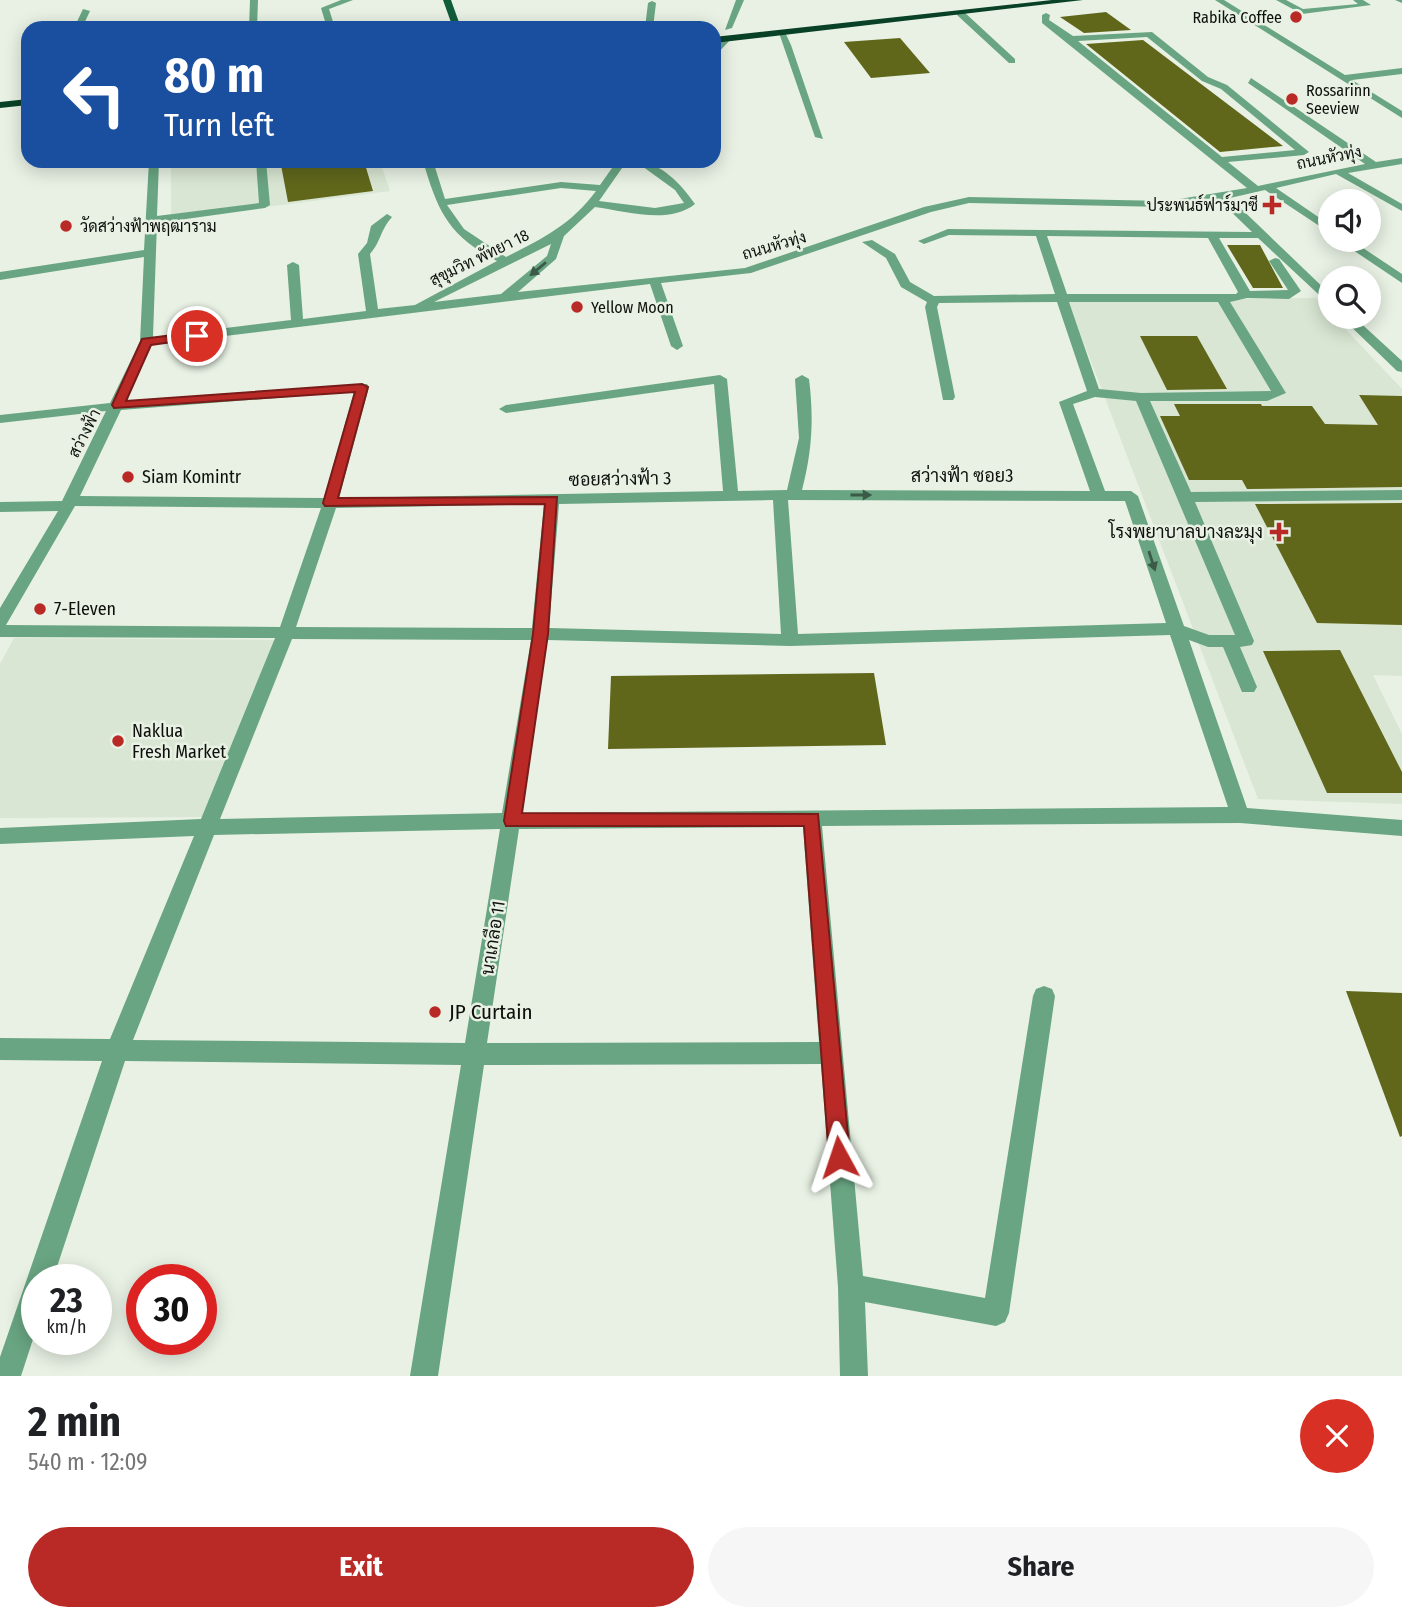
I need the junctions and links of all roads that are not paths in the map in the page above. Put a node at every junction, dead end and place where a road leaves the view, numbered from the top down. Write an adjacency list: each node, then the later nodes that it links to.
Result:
1 (254, 0): 15 (street)
2 (349, 0): 16 (street)
3 (447, 0): 17 (main road)
4 (740, 0): 21 (street)
5 (994, 0): 21 (highway)
6 (1078, 0): 11 (highway)
7 (1219, 0): 27 (street)
8 (1280, 0): 9 (street)
9 (1357, 0)
10 (652, 3): 18 (street)
11 (1031, 5): 13 (highway); 23 (street)
12 (86, 11): 14 (street)
13 (960, 13): 20 (highway); 25 (street)
14 (81, 21)
15 (253, 21)
16 (329, 21)
17 (454, 21)
18 (650, 21)
19 (721, 31): 21 (highway)
20 (782, 32): 21 (highway); 34 (street)
21 (728, 33): 22 (highway); 24 (street)
22 (721, 36)
23 (1069, 37): 35 (street); 35 (street)
24 (721, 44)
25 (1012, 61)
26 (1402, 71): 27 (street)
27 (1343, 78): 32 (street)
28 (1251, 81): 37 (street)
29 (21, 103): 30 (highway)
30 (0, 105)
31 (21, 114): 33 (highway)
32 (1401, 114)
33 (0, 116)
34 (820, 137)
35 (1220, 160): 45 (street)
36 (1402, 160): 37 (street, ถนนหัวทุ่ง)
37 (1373, 165): 43 (street, ถนนหัวทุ่ง)
38 (154, 168): 51 (street, สว่างฟ้า)
39 (262, 168): 51 (street)
40 (430, 168): 47 (street)
41 (617, 168): 44 (street, สุขุมวิท พัทยา 18)
42 (650, 168): 48 (street)
43 (1338, 171): 45 (street, ถนนหัวทุ่ง); 49 (street)
44 (604, 188): 47 (street); 48 (street, สุขุมวิท พัทยา 18)
45 (1261, 188): 46 (street, ถนนหัวทุ่ง); 52 (street)
46 (1222, 197): 56 (street); 66 (street, ถนนหัวทุ่ง)
47 (442, 203): 62 (street)
48 (593, 203): 55 (street, สุขุมวิท พัทยา 18)
49 (1402, 208)
50 (387, 217): 74 (street)
51 (154, 220): 60 (street, สว่างฟ้า)
52 (1318, 223)
53 (1040, 232): 54 (street); 57 (street); 70 (street)
54 (1211, 234): 56 (street); 68 (street)
55 (559, 235): 62 (street, สุขุมวิท พัทยา 18); 69 (street, สุขุมวิท พัทยา 18, one-way to 69)
56 (1261, 235): 67 (street)
57 (924, 241)
58 (868, 242): 72 (street)
59 (1362, 252): 65 (street)
60 (152, 253): 64 (street); 77 (street, สว่างฟ้า)
61 (1275, 261): 68 (street)
62 (507, 262): 73 (street, สุขุมวิท พัทยา 18)
63 (293, 265): 75 (street)
64 (0, 275)
65 (1402, 279)
66 (654, 280): 69 (street, ถนนหัวทุ่ง); 78 (street)
67 (1318, 290)
68 (1243, 294): 71 (street)
69 (506, 296): 73 (street, ถนนหัวทุ่ง)
70 (1063, 298): 71 (street); 72 (street); 81 (street)
71 (1222, 298): 83 (street)
72 (934, 301): 82 (street)
73 (412, 309): 74 (street, ถนนหัวทุ่ง)
74 (373, 314): 75 (street, ถนนหัวทุ่ง)
75 (297, 324): 77 (street, ถนนหัวทุ่ง)
76 (1360, 329): 79 (street)
77 (146, 342): 84 (street, สว่างฟ้า)
78 (677, 346)
79 (1402, 368)
80 (802, 379): 87 (street)
81 (1094, 393): 83 (street); 88 (street)
82 (948, 397)
83 (1141, 397): 91 (street)
84 (118, 405): 86 (street); 93 (street); 94 (street, สว่างฟ้า)
85 (506, 409): 90 (street)
86 (0, 419)
87 (787, 495): 88 (street, สว่างฟ้า ซอย3, one-way to 88); 90 (street, ซอยสว่างฟ้า 3); 101 (street)
88 (1099, 495): 97 (street, สว่างฟ้า ซอย3, one-way to 97)
89 (1402, 495): 91 (street)
90 (731, 497): 92 (street, ซอยสว่างฟ้า 3)
91 (1186, 497): 102 (street)
92 (552, 500): 93 (street, ซอยสว่างฟ้า 3); 100 (street, นาเกลือ 11)
93 (330, 503): 94 (street, ซอยสว่างฟ้า 3); 99 (street)
94 (68, 504): 95 (street, ซอยสว่างฟ้า 3); 96 (street, สว่างฟ้า)
95 (0, 507)
96 (0, 622)
97 (1175, 629): 101 (street); 102 (street); 104 (street)
98 (0, 631): 99 (street)
99 (286, 632): 100 (street); 107 (street)
100 (540, 634): 101 (street); 106 (street, นาเกลือ 11)
101 (790, 640)
102 (1237, 641): 103 (street)
103 (1248, 687)
104 (1240, 814): 105 (street); 108 (street)
105 (812, 819): 106 (street); 113 (street)
106 (513, 821): 107 (street); 114 (street, นาเกลือ 11)
107 (210, 827): 109 (street); 112 (street)
108 (1402, 828)
109 (0, 836)
110 (1044, 996): 116 (street)
111 (0, 1049): 112 (street)
112 (117, 1052): 114 (street); 115 (street)
113 (831, 1053): 114 (street); 116 (street)
114 (475, 1054): 119 (street, นาเกลือ 11)
115 (45, 1264)
116 (851, 1287): 120 (street)
117 (21, 1334): 118 (street)
118 (7, 1376)
119 (424, 1376)
120 (854, 1376)

